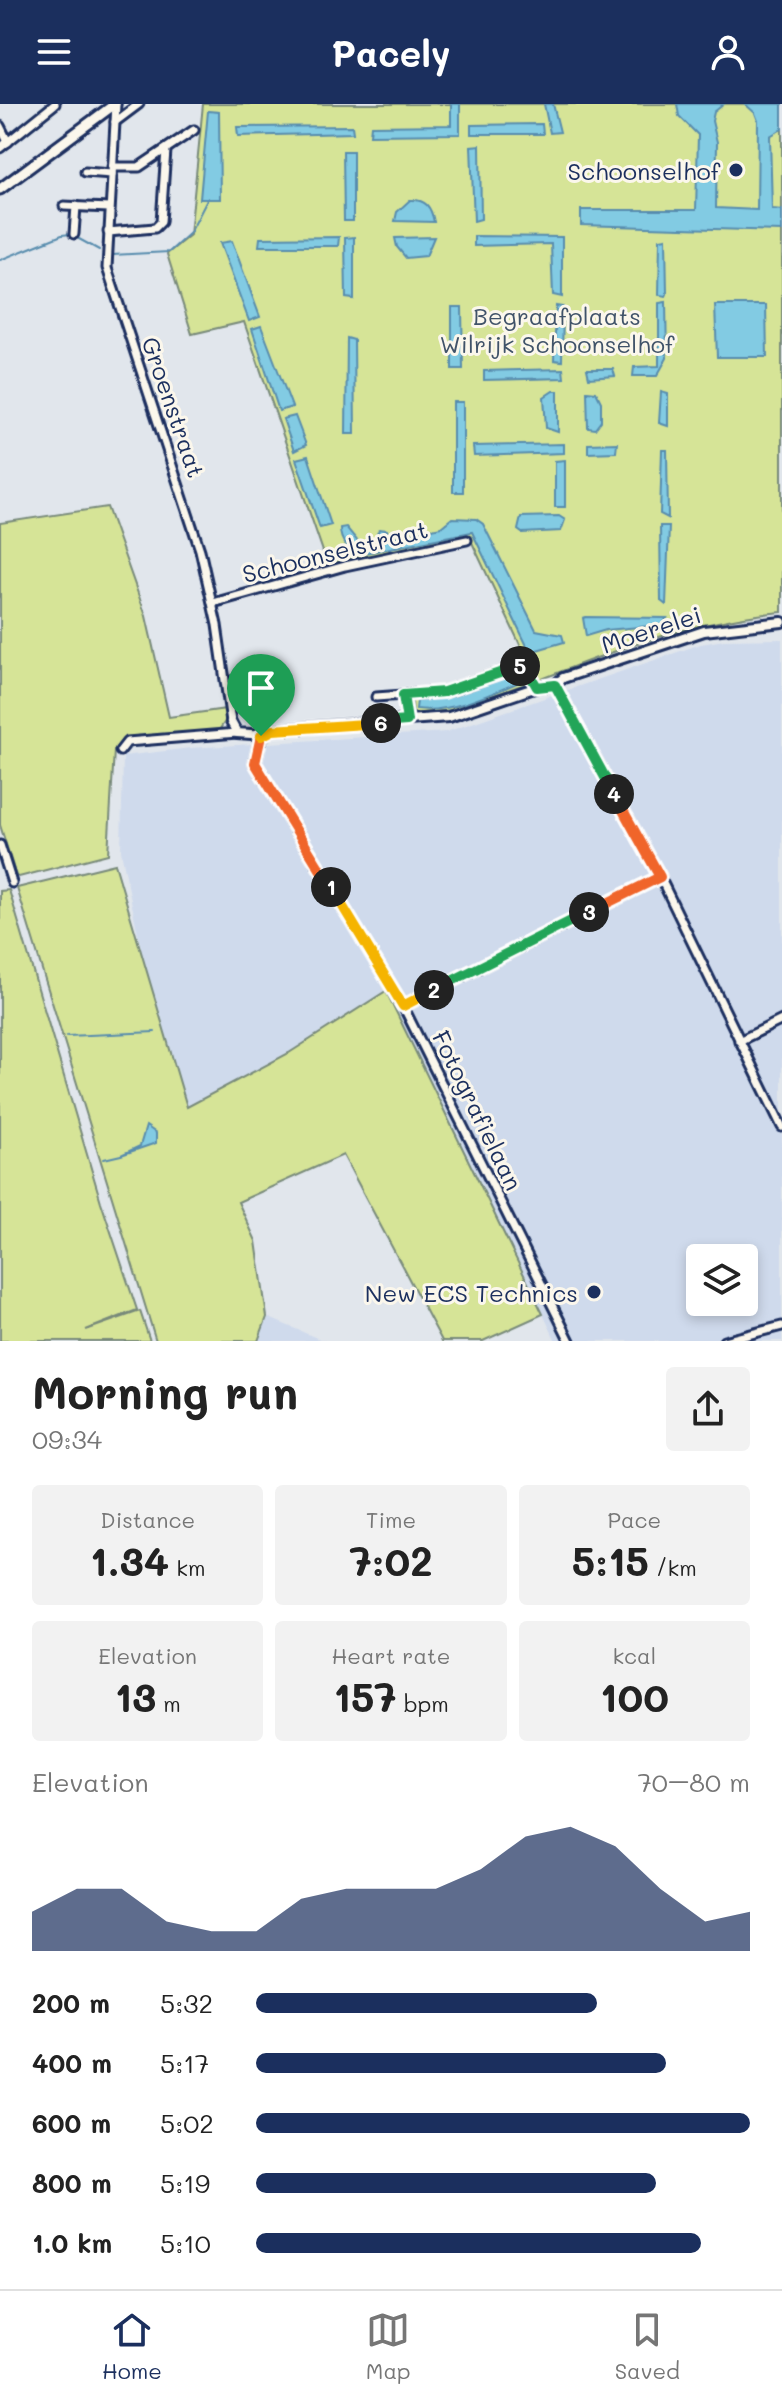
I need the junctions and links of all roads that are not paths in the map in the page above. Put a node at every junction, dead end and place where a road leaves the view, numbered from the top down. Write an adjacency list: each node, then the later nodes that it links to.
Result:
1 (55, 104): 7 (street)
2 (116, 104): 4 (street, Groenstraat); 12 (main road)
3 (139, 104): 4 (street)
4 (115, 122): 10 (street, Groenstraat)
5 (0, 126): 7 (street)
6 (194, 130): 9 (street)
7 (8, 142): 8 (street)
8 (0, 148)
9 (166, 150): 10 (street); 16 (street)
10 (112, 170): 11 (street); 15 (street, Groenstraat)
11 (85, 172)
12 (0, 189)
13 (64, 206): 14 (street)
14 (76, 206): 15 (street); 17 (street)
15 (109, 208): 16 (street, Groenstraat)
16 (108, 232): 19 (street, Groenstraat)
17 (74, 234)
18 (467, 540): 19 (street, Schoonselstraat)
19 (213, 603): 26 (street, Groenstraat)
20 (782, 622): 21 (street, Moerelei)
21 (555, 685): 22 (street, Moerelei); 32 (street)
22 (537, 687): 23 (street); 25 (street, Moerelei)
23 (403, 695): 24 (street); 25 (street)
24 (376, 697)
25 (407, 721): 28 (street, Moerelei)
26 (231, 722): 27 (street)
27 (237, 733): 28 (street, Moerelei); 29 (street, Moerelei)
28 (261, 736): 30 (street, Fotografielaan)
29 (120, 751)
30 (255, 763): 34 (street, Fotografielaan)
31 (0, 845): 33 (street)
32 (660, 877): 34 (street); 36 (street)
33 (12, 883)
34 (403, 1006): 39 (street, Fotografielaan)
35 (782, 1020): 36 (street)
36 (739, 1041): 37 (street)
37 (782, 1127)
38 (782, 1326): 40 (street)
39 (570, 1341)
40 (724, 1341)

